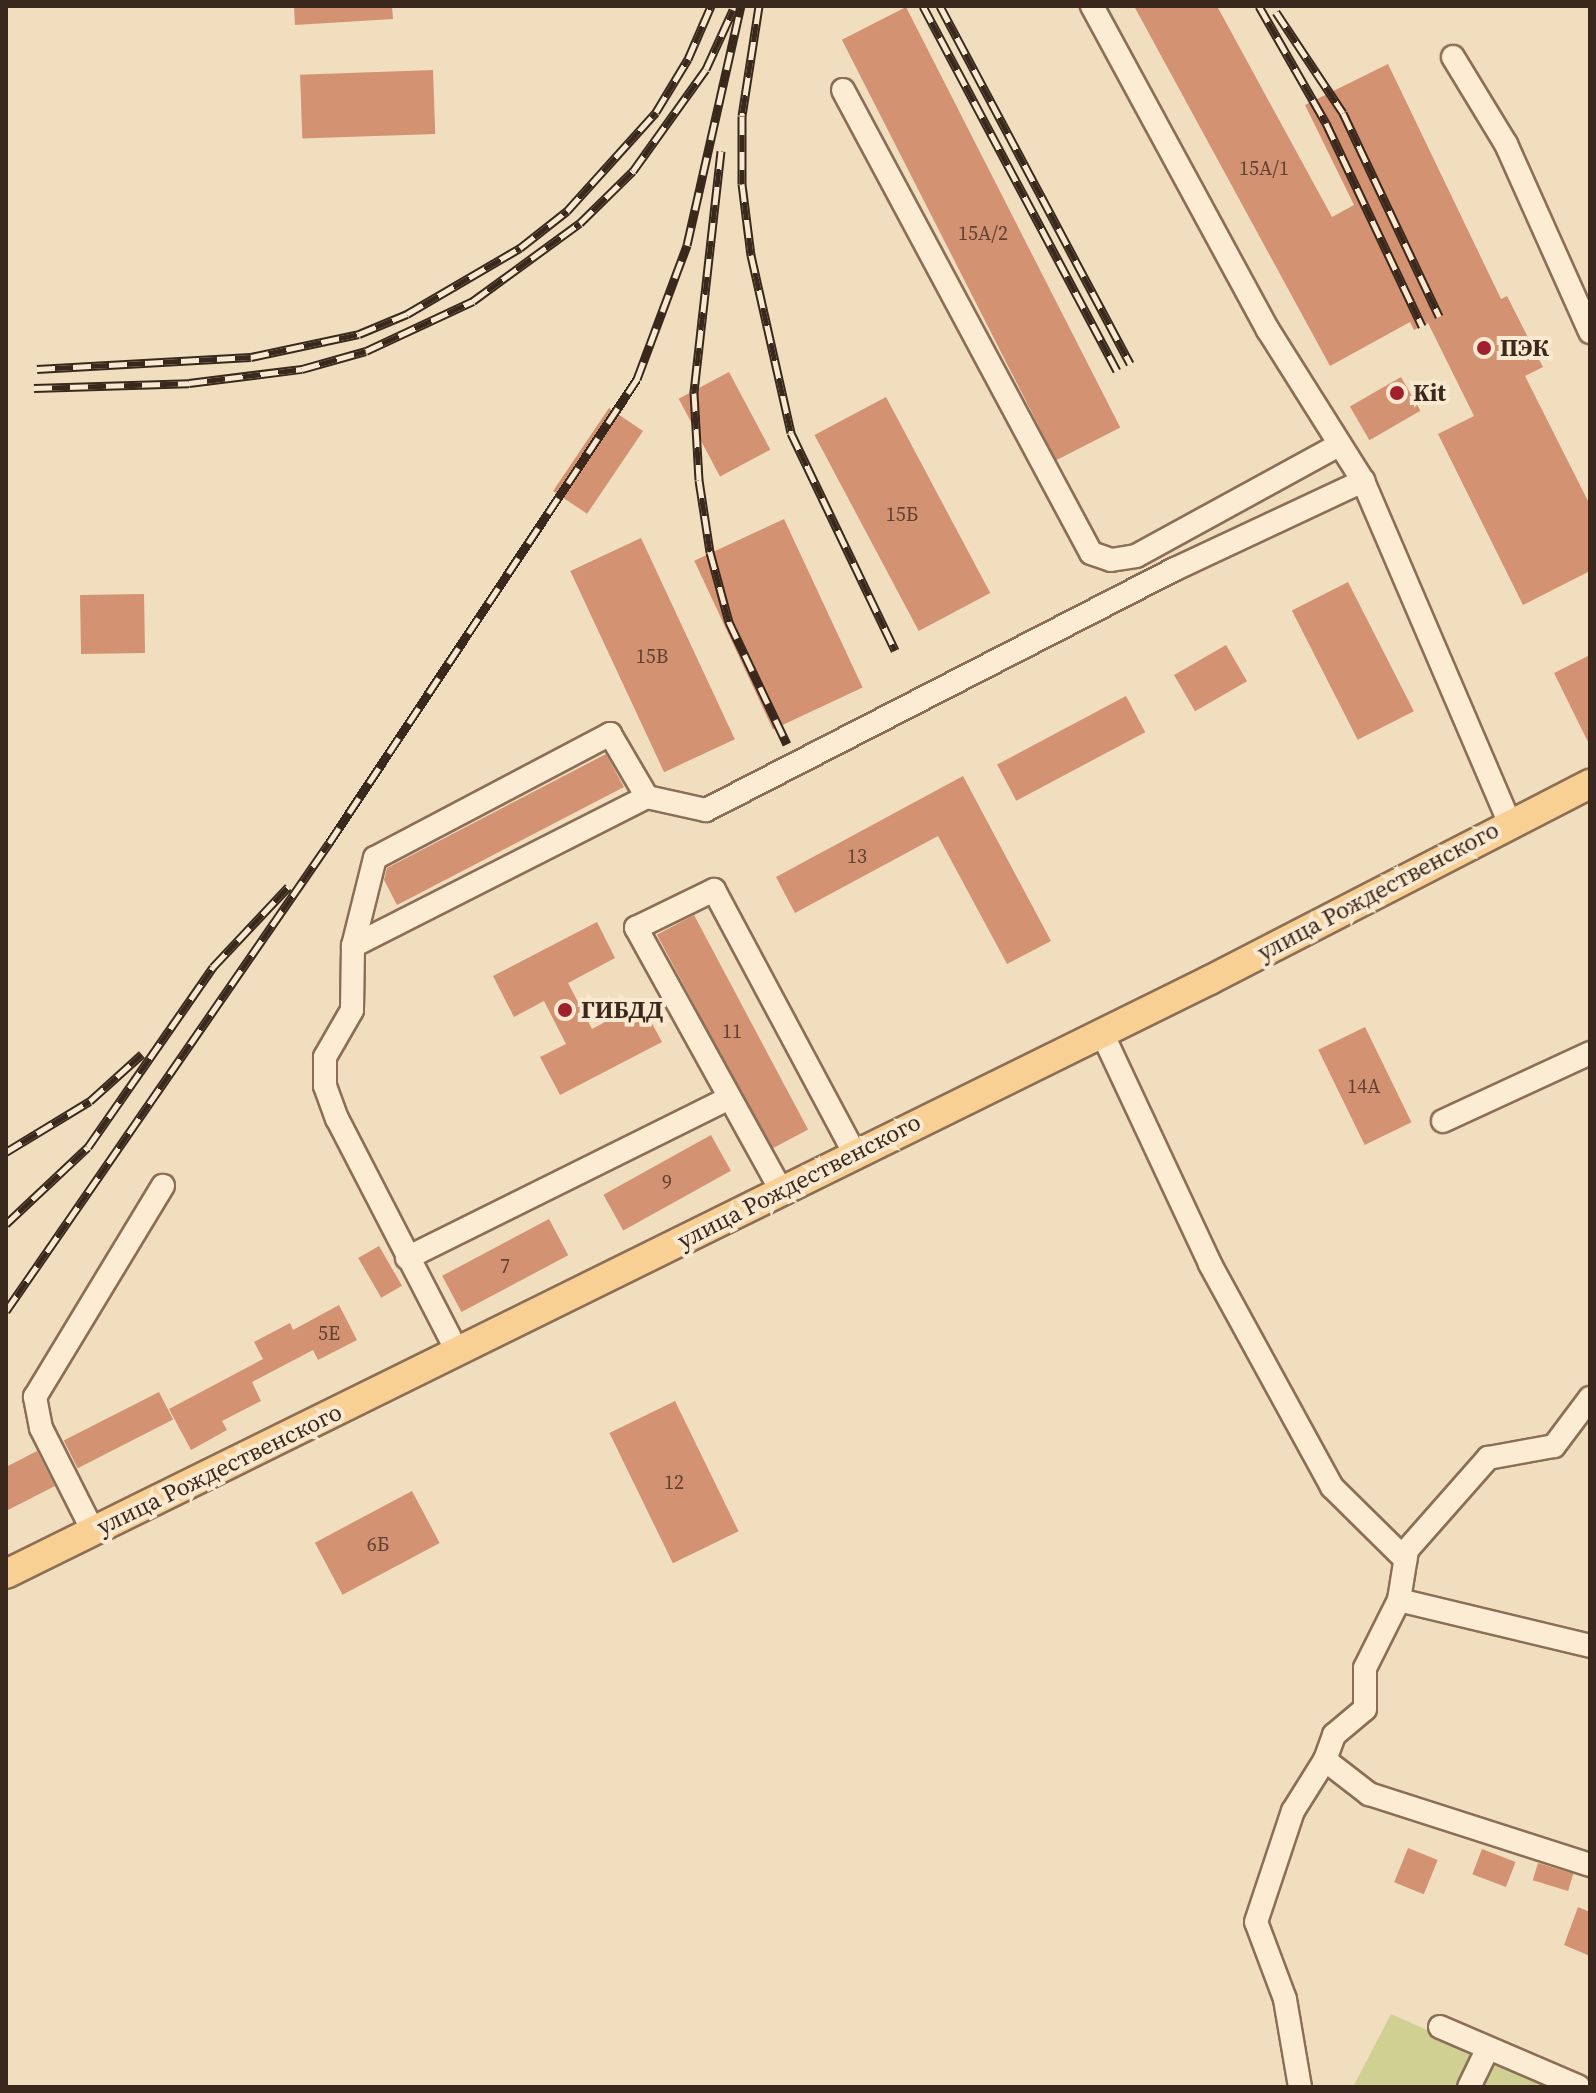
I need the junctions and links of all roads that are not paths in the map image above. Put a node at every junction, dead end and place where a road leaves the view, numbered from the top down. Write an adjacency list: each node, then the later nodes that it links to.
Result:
1 (1092, 6): 5 (street)
2 (1453, 57): 4 (street)
3 (843, 90): 5 (street)
4 (1590, 332)
5 (1339, 445): 6 (street)
6 (1363, 481): 9 (street); 10 (street)
7 (1590, 775): 10 (main road)
8 (1590, 784): 10 (main road, улица Рождественского)
9 (647, 797): 11 (street); 11 (street)
10 (1509, 821): 12 (main road, улица Рождественского)
11 (353, 946): 19 (street)
12 (1102, 1033): 16 (main road, улица Рождественского); 23 (street)
13 (1590, 1053): 15 (street)
14 (727, 1099): 16 (street); 18 (street); 19 (street)
15 (1443, 1121)
16 (854, 1152): 18 (main road, улица Рождественского)
17 (163, 1186): 22 (street)
18 (782, 1192): 20 (main road, улица Рождественского)
19 (407, 1258): 20 (street)
20 (457, 1351): 22 (main road, улица Рождественского)
21 (1590, 1398): 23 (street)
22 (93, 1531): 24 (main road, улица Рождественского)
23 (1405, 1559): 25 (street)
24 (6, 1574)
25 (1399, 1600): 26 (street); 27 (street)
26 (1590, 1646)
27 (1325, 1760): 28 (street); 31 (street)
28 (1590, 1865)
29 (1440, 2027): 30 (street)
30 (1488, 2048): 32 (street); 33 (street)
31 (1300, 2087)
32 (1469, 2087)
33 (1579, 2087)

